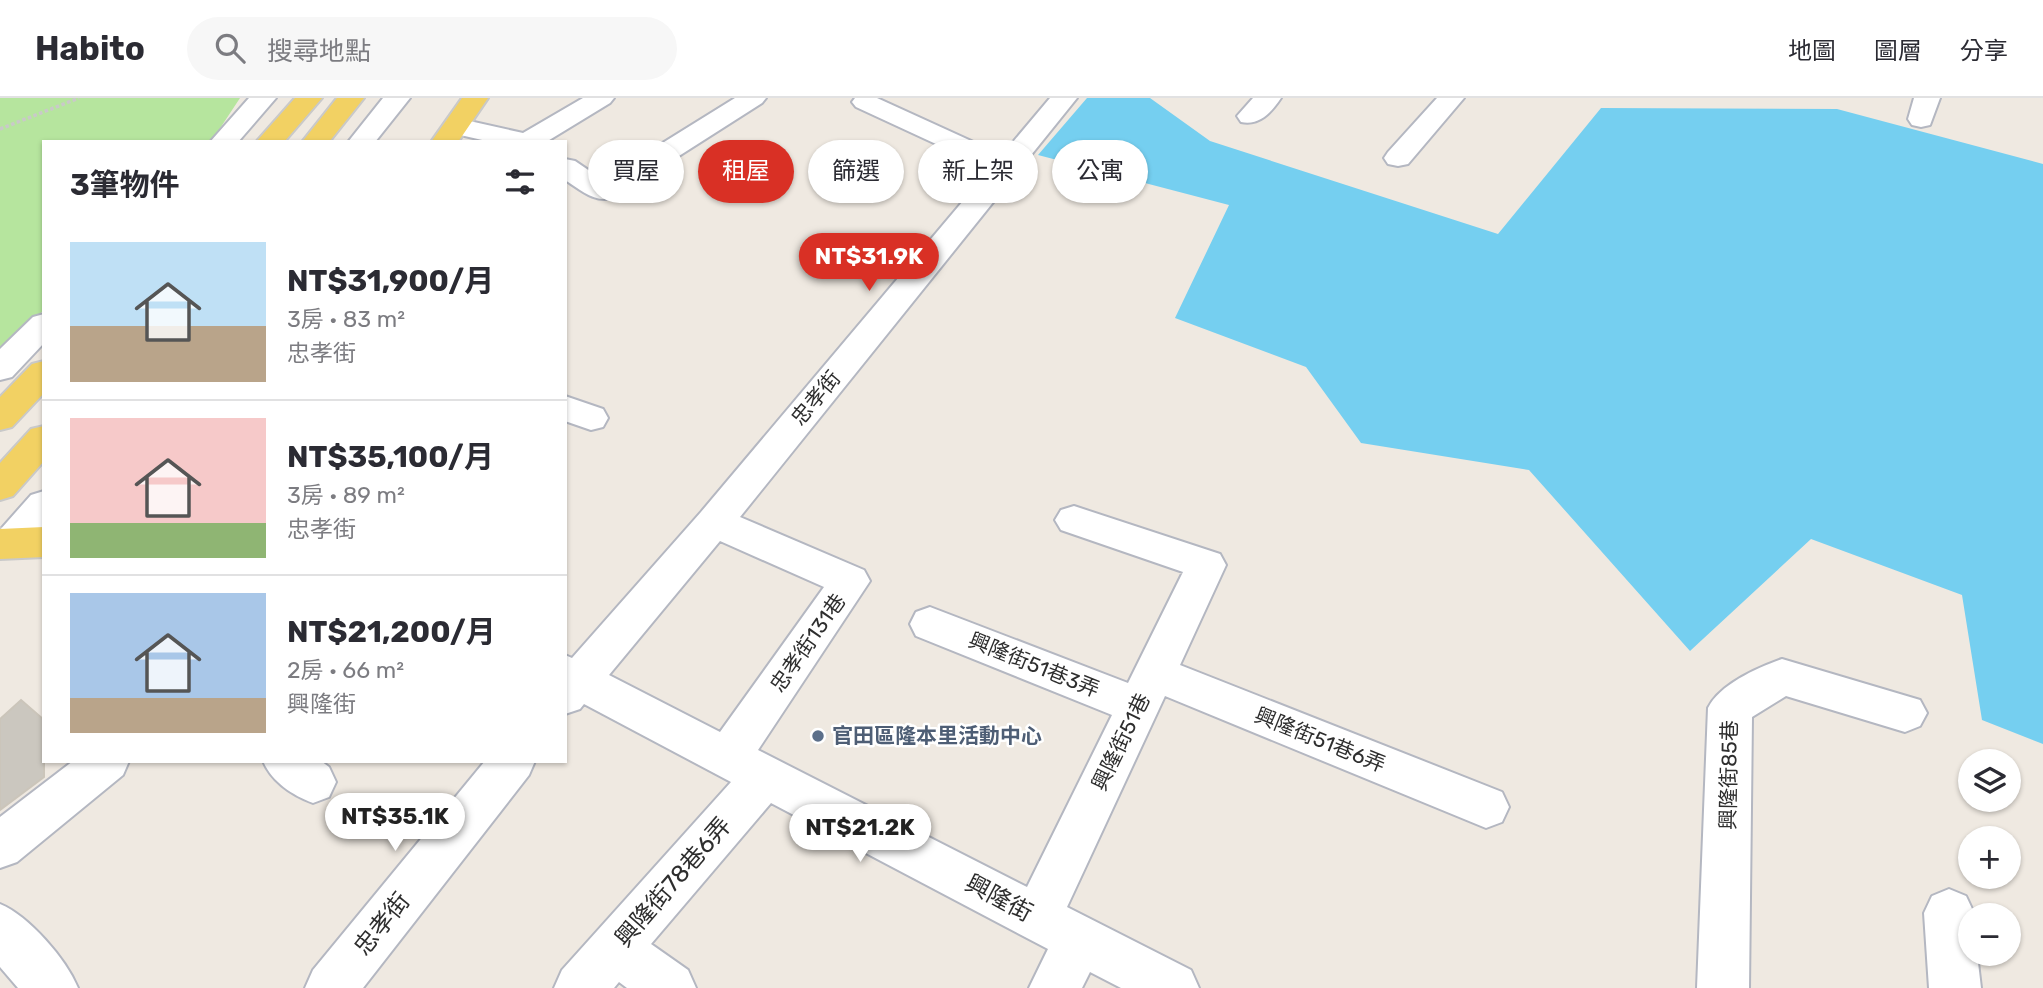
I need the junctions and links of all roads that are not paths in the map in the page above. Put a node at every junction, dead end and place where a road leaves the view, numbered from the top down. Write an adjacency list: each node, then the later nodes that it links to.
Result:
1 (263, 98): 14 (street)
2 (309, 98): 15 (main road)
3 (351, 98): 16 (main road)
4 (397, 98): 17 (street)
5 (475, 98): 13 (main road)
6 (601, 98): 19 (street)
7 (753, 98): 23 (street)
8 (1268, 98): 12 (street)
9 (1451, 98): 22 (street)
10 (1061, 99): 21 (street, 忠孝街)
11 (865, 102): 20 (street)
12 (1250, 116)
13 (450, 134): 18 (street)
14 (225, 140)
15 (271, 140)
16 (317, 140)
17 (363, 140)
18 (517, 140)
19 (530, 140)
20 (948, 140)
21 (1028, 140)
22 (1398, 158)
23 (567, 168)
24 (977, 203): 34 (street, 忠孝街)
25 (42, 326): 27 (street)
26 (42, 366): 27 (street)
27 (0, 371)
28 (42, 375): 29 (main road)
29 (0, 418)
30 (42, 440): 31 (main road)
31 (0, 486)
32 (42, 508): 35 (street)
33 (1074, 520): 38 (street, 興隆街51巷)
34 (715, 522): 37 (street, 忠孝街); 42 (street, 忠孝街131巷)
35 (18, 543)
36 (930, 624): 38 (street, 興隆街51巷3弄)
37 (570, 683): 42 (street, 興隆街)
38 (1146, 689): 43 (street, 興隆街51巷6弄); 46 (street, 興隆街51巷)
39 (1905, 713): 56 (street, 興隆街85巷)
40 (104, 763): 44 (street)
41 (511, 763): 51 (street, 忠孝街)
42 (746, 766): 46 (street, 興隆街); 49 (street, 興隆街78巷6弄)
43 (1486, 807)
44 (0, 846)
45 (1949, 913): 57 (street)
46 (1037, 918): 48 (street, 興隆街)
47 (0, 929): 50 (street)
48 (1080, 940): 54 (street); 55 (street, 興隆街)
49 (615, 949): 52 (street, 興隆街78巷6弄); 53 (street)
50 (52, 988)
51 (331, 988)
52 (580, 988)
53 (670, 988)
54 (1055, 988)
55 (1173, 988)
56 (1723, 988)
57 (1955, 988)

